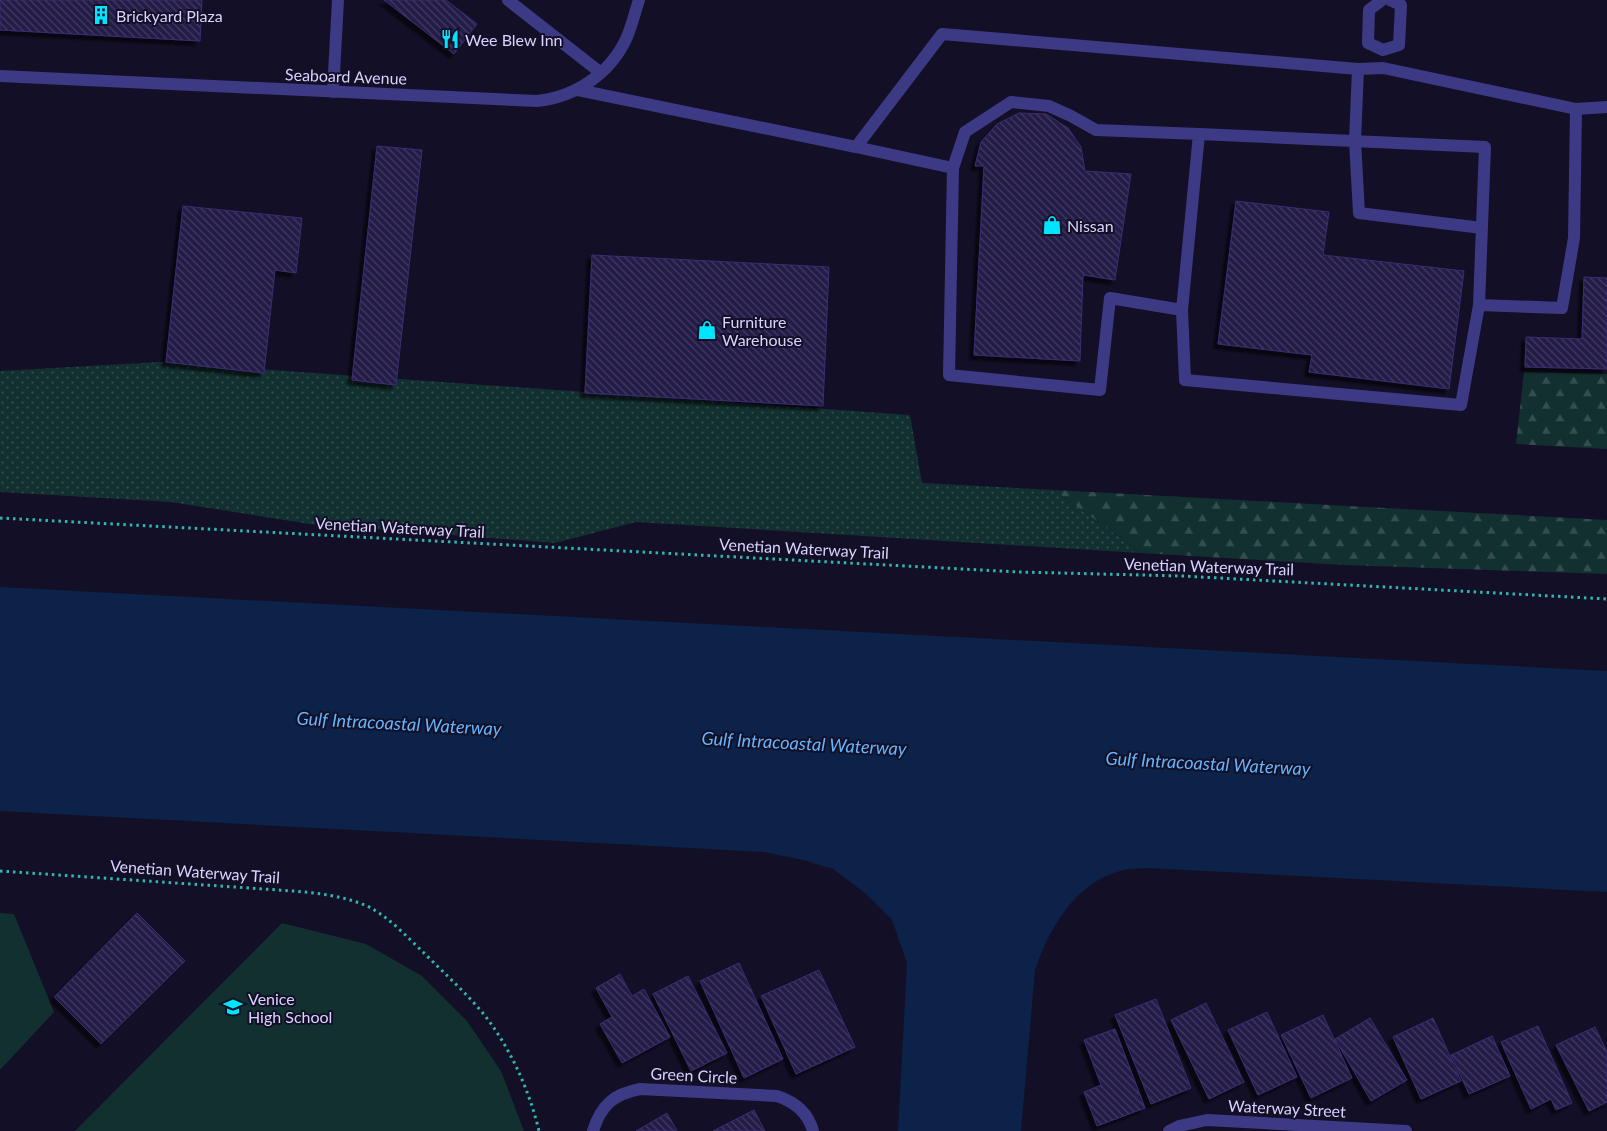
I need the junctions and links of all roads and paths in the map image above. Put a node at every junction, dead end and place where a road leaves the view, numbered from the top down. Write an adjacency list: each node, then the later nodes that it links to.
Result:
1 (338, 0): 12 (street)
2 (508, 0): 9 (street)
3 (639, 0): 9 (street, Seaboard Avenue)
4 (1382, 0): 6 (street)
5 (1390, 0): 6 (street)
6 (1384, 50): 7 (street)
7 (1383, 68): 8 (street); 14 (street)
8 (1358, 69): 16 (street); 17 (street)
9 (601, 74): 11 (street, Seaboard Avenue)
10 (0, 76): 12 (street, Seaboard Avenue)
11 (578, 90): 12 (street, Seaboard Avenue); 17 (street)
12 (333, 92)
13 (1607, 107): 14 (street)
14 (1576, 109): 20 (street)
15 (1199, 134): 16 (street); 18 (street); 21 (street)
16 (1355, 141): 19 (street); 19 (street)
17 (856, 147): 18 (street)
18 (953, 168): 21 (street)
19 (1482, 228): 20 (street)
20 (1479, 305): 21 (street)
21 (1182, 310)
22 (0, 518): 23 (path, Venetian Waterway Trail)
23 (1607, 599)
24 (0, 871): 26 (path, Venetian Waterway Trail)
25 (1291, 1127): 29 (street, Waterway Street); 30 (street, Waterway Street)
26 (539, 1131)
27 (593, 1131): 28 (street, Green Circle)
28 (813, 1131)
29 (1169, 1131)
30 (1406, 1131)

